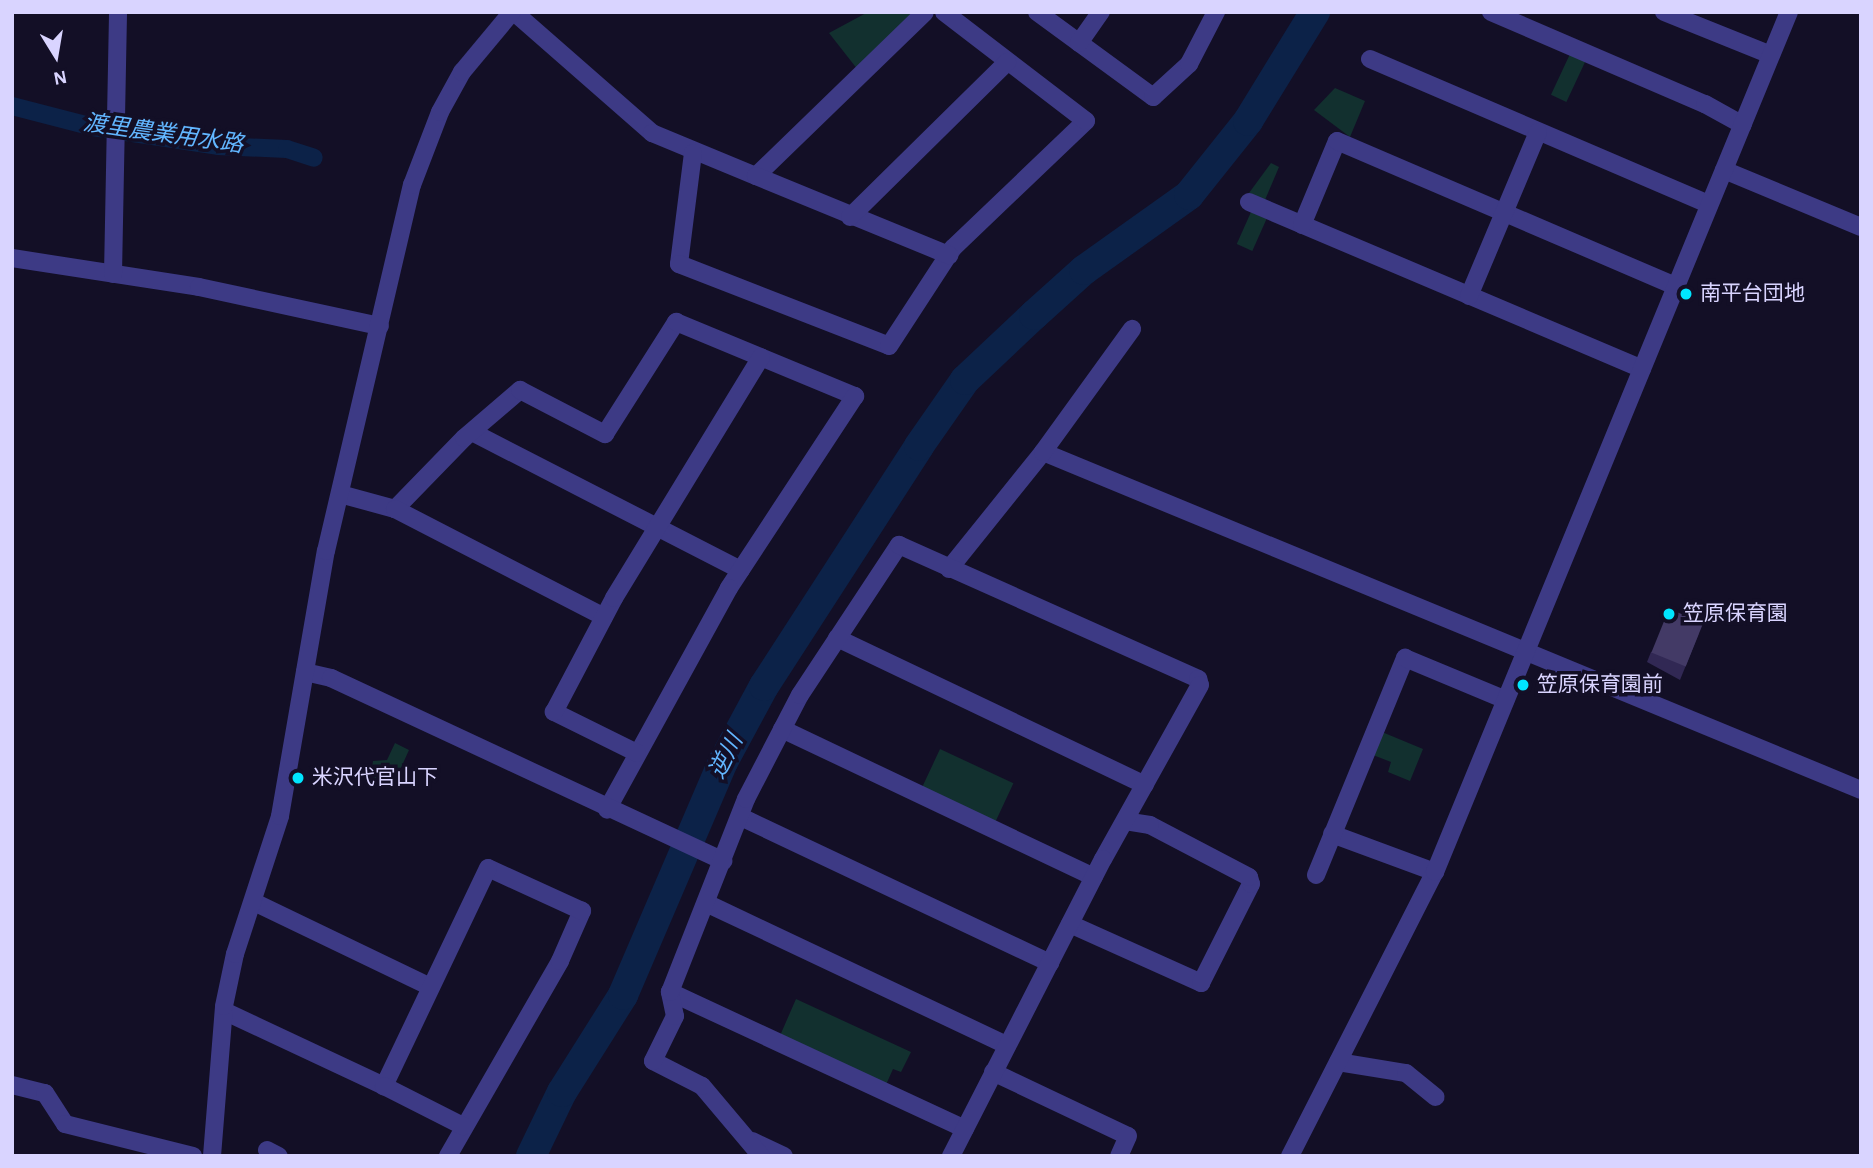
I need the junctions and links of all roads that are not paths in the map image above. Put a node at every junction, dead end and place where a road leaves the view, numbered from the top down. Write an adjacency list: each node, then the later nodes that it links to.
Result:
1 (118, 12): 28 (street)
2 (513, 12): 17 (street); 31 (street)
3 (925, 12): 19 (street)
4 (944, 12): 14 (street)
5 (1037, 12): 11 (street)
6 (1101, 12): 11 (street)
7 (1216, 12): 11 (street)
8 (1491, 12): 15 (street)
9 (1664, 12): 12 (street)
10 (1789, 12): 12 (street)
11 (1079, 43)
12 (1771, 55): 15 (street)
13 (1370, 59): 16 (street)
14 (1007, 62): 23 (street); 26 (street)
15 (1743, 125): 18 (street)
16 (1538, 132): 21 (street); 22 (street)
17 (694, 153): 19 (street); 26 (street)
18 (1724, 170): 21 (street); 25 (street)
19 (757, 176): 23 (street)
20 (1248, 202): 24 (street)
21 (1709, 204): 29 (street)
22 (1504, 212): 24 (street); 29 (street); 30 (street)
23 (850, 217): 26 (street)
24 (1302, 225): 30 (street)
25 (1861, 227)
26 (949, 255)
27 (12, 258): 28 (street)
28 (113, 274): 31 (street)
29 (1676, 286): 34 (street)
30 (1469, 296): 34 (street)
31 (380, 326): 37 (street)
32 (1132, 329): 36 (street)
33 (761, 357): 35 (street); 39 (street); 41 (street)
34 (1642, 369): 44 (street)
35 (472, 432): 38 (street); 39 (street)
36 (1043, 452): 40 (street); 44 (street)
37 (340, 494): 38 (street); 45 (street)
38 (395, 509): 42 (street)
39 (657, 526): 41 (street); 42 (street)
40 (949, 569): 43 (street); 49 (street)
41 (741, 570): 48 (street)
42 (604, 617): 48 (street)
43 (837, 638): 47 (street); 49 (street)
44 (1527, 650): 46 (street); 50 (street)
45 (305, 672): 51 (street); 59 (street)
46 (1506, 700): 54 (street); 56 (street)
47 (782, 729): 52 (street); 58 (street)
48 (637, 753): 51 (street)
49 (1145, 785): 53 (street)
50 (1861, 790)
51 (607, 810): 55 (street)
52 (741, 817): 55 (street); 62 (street)
53 (1125, 821): 58 (street); 61 (street)
54 (1332, 834): 56 (street); 57 (street)
55 (716, 858): 60 (street)
56 (1435, 872): 67 (street)
57 (1315, 875)
58 (1094, 877): 61 (street)
59 (254, 902): 63 (street); 65 (street)
60 (706, 903): 64 (street); 66 (street)
61 (1070, 924): 62 (street)
62 (1050, 963): 66 (street)
63 (431, 987): 70 (street); 72 (street)
64 (670, 992): 73 (street); 74 (street)
65 (224, 1011): 70 (street); 76 (street)
66 (1007, 1045): 68 (street)
67 (1338, 1062): 71 (street); 82 (street)
68 (993, 1072): 73 (street); 81 (street)
69 (12, 1085): 75 (street)
70 (384, 1086): 72 (street)
71 (1436, 1097)
72 (463, 1126): 77 (street)
73 (965, 1129): 80 (street)
74 (747, 1139): 78 (street); 79 (street)
75 (193, 1156)
76 (212, 1156)
77 (448, 1156)
78 (761, 1156)
79 (784, 1156)
80 (951, 1156)
81 (1119, 1156)
82 (1290, 1156)

